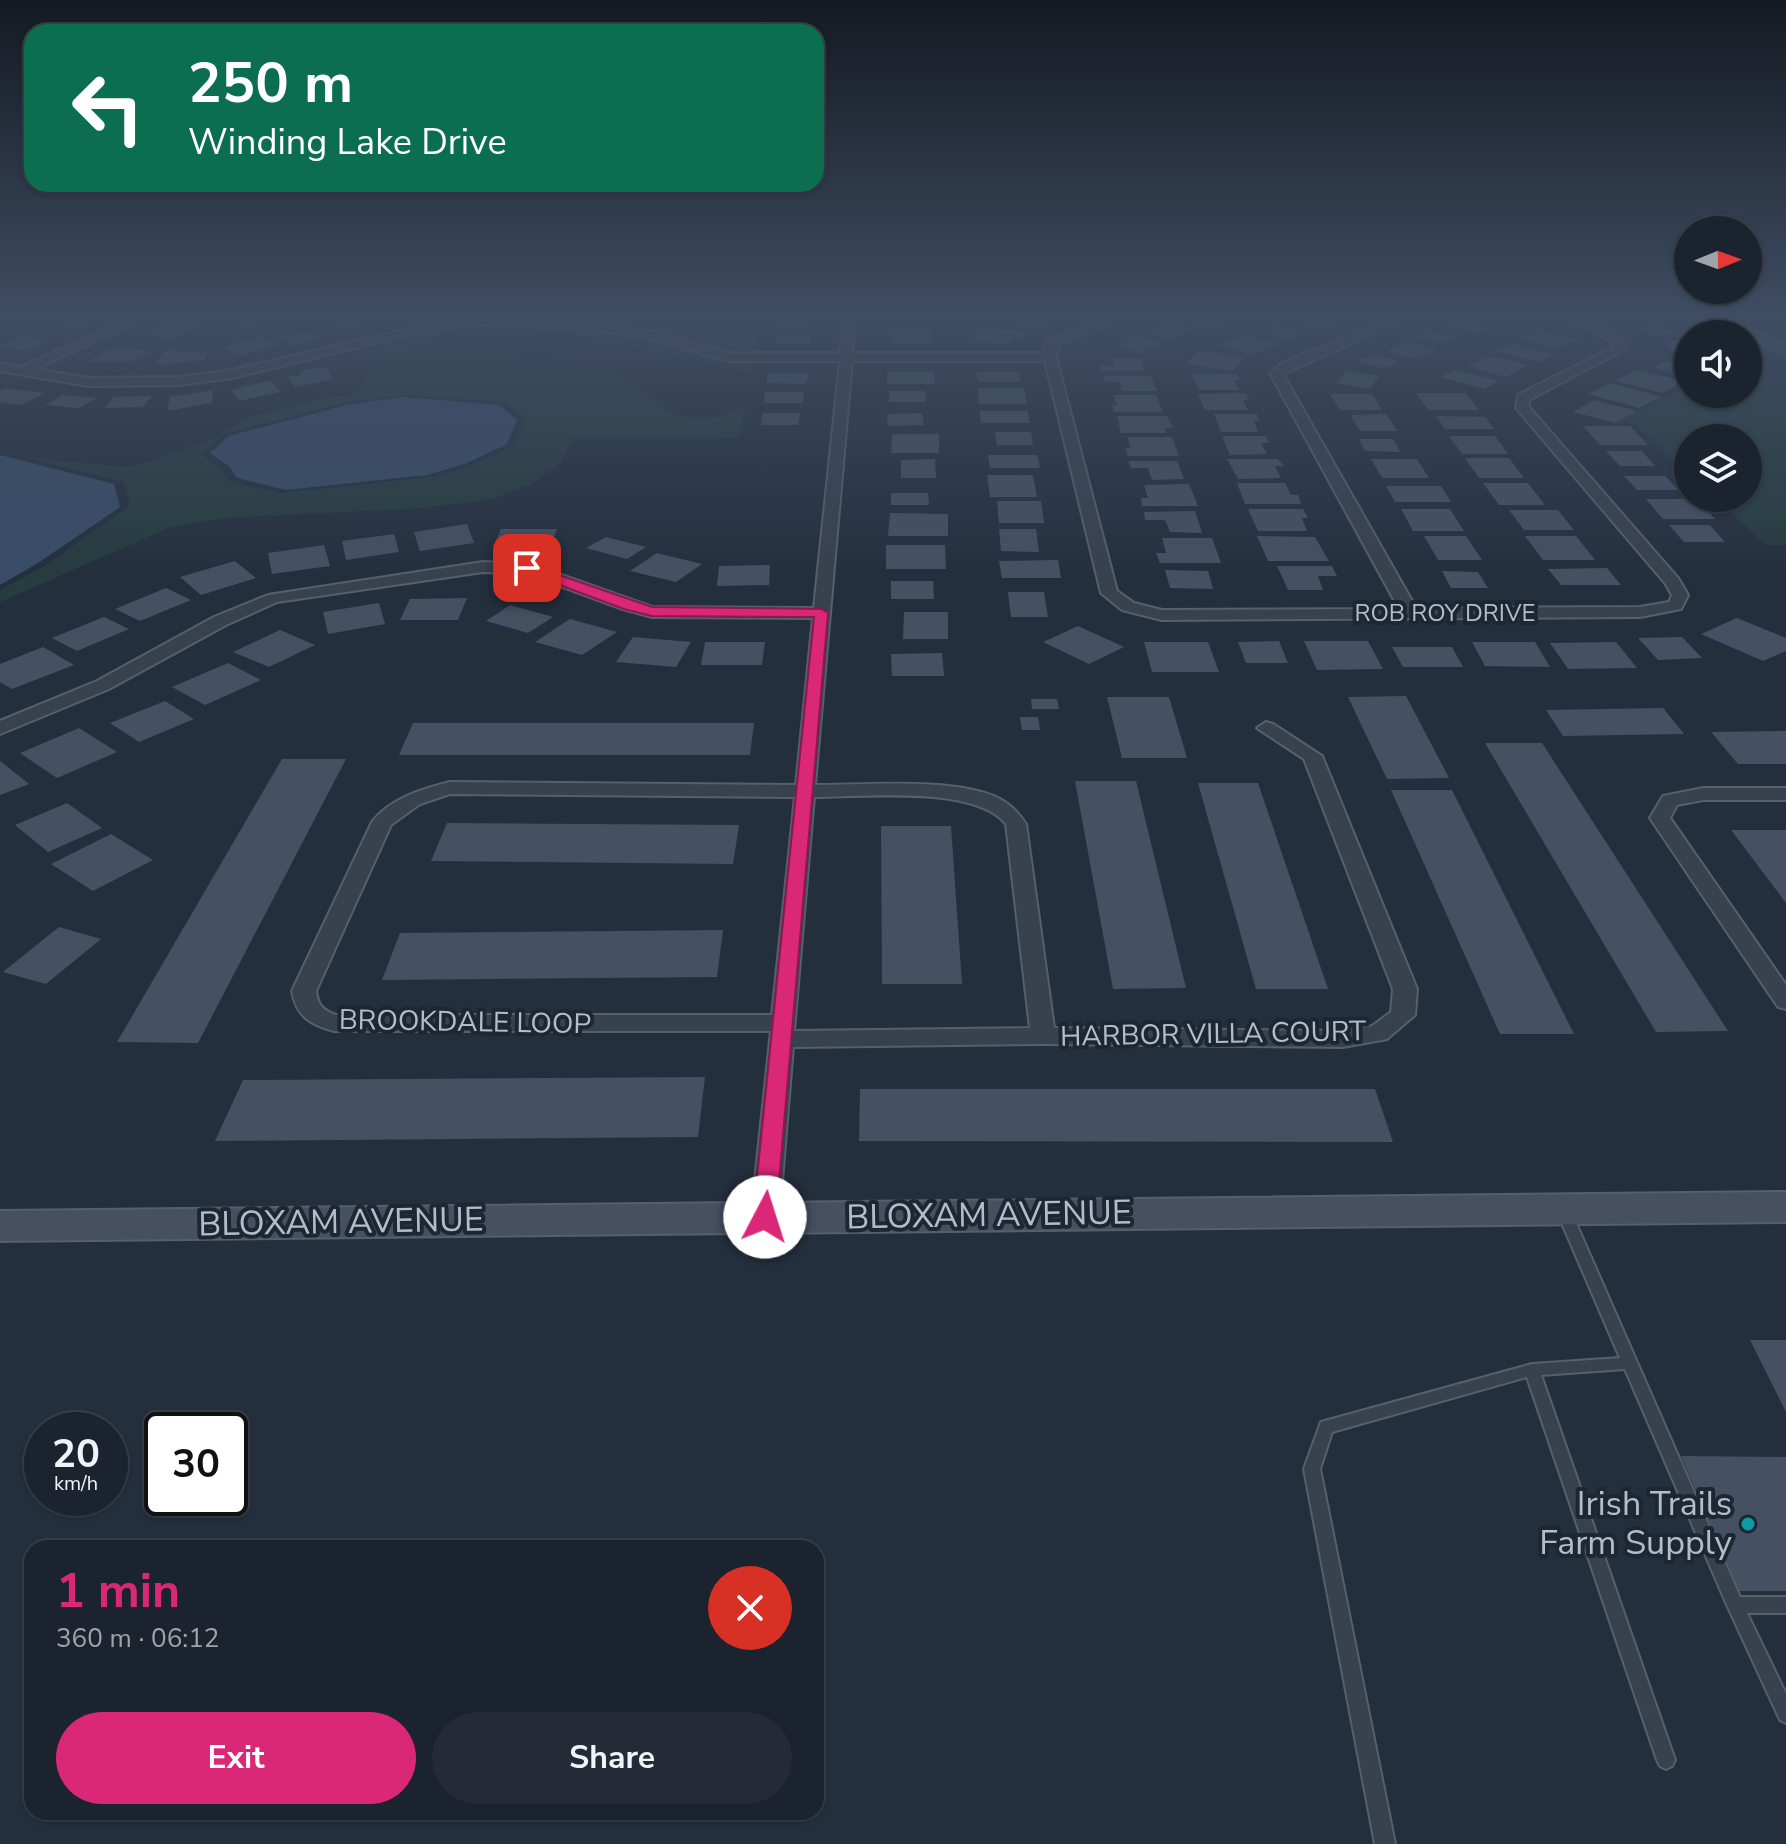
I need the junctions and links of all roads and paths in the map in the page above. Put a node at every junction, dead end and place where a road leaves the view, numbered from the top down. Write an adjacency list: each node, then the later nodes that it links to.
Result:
1 (843, 403): 5 (street)
2 (1062, 403): 6 (street, ROB ROY DRIVE)
3 (1293, 403): 6 (street)
4 (1520, 403): 6 (street, ROB ROY DRIVE)
5 (821, 613): 7 (street); 9 (street)
6 (1410, 613)
7 (0, 728)
8 (1266, 728): 13 (street, HARBOR VILLA COURT)
9 (804, 793): 12 (street); 12 (street, BROOKDALE LOOP); 13 (street)
10 (1786, 794): 11 (street)
11 (1786, 1002)
12 (782, 1031): 13 (street, HARBOR VILLA COURT); 16 (street)
13 (1043, 1036)
14 (1786, 1207): 15 (street, BLOXAM AVENUE)
15 (1563, 1210): 16 (street, BLOXAM AVENUE); 18 (lane)
16 (765, 1217): 17 (street, BLOXAM AVENUE)
17 (0, 1226)
18 (1630, 1363): 19 (lane); 20 (lane)
19 (1532, 1370): 23 (lane); 24 (lane)
20 (1735, 1605): 21 (lane); 22 (lane)
21 (1786, 1605)
22 (1786, 1714)
23 (1666, 1760)
24 (1385, 1844)

